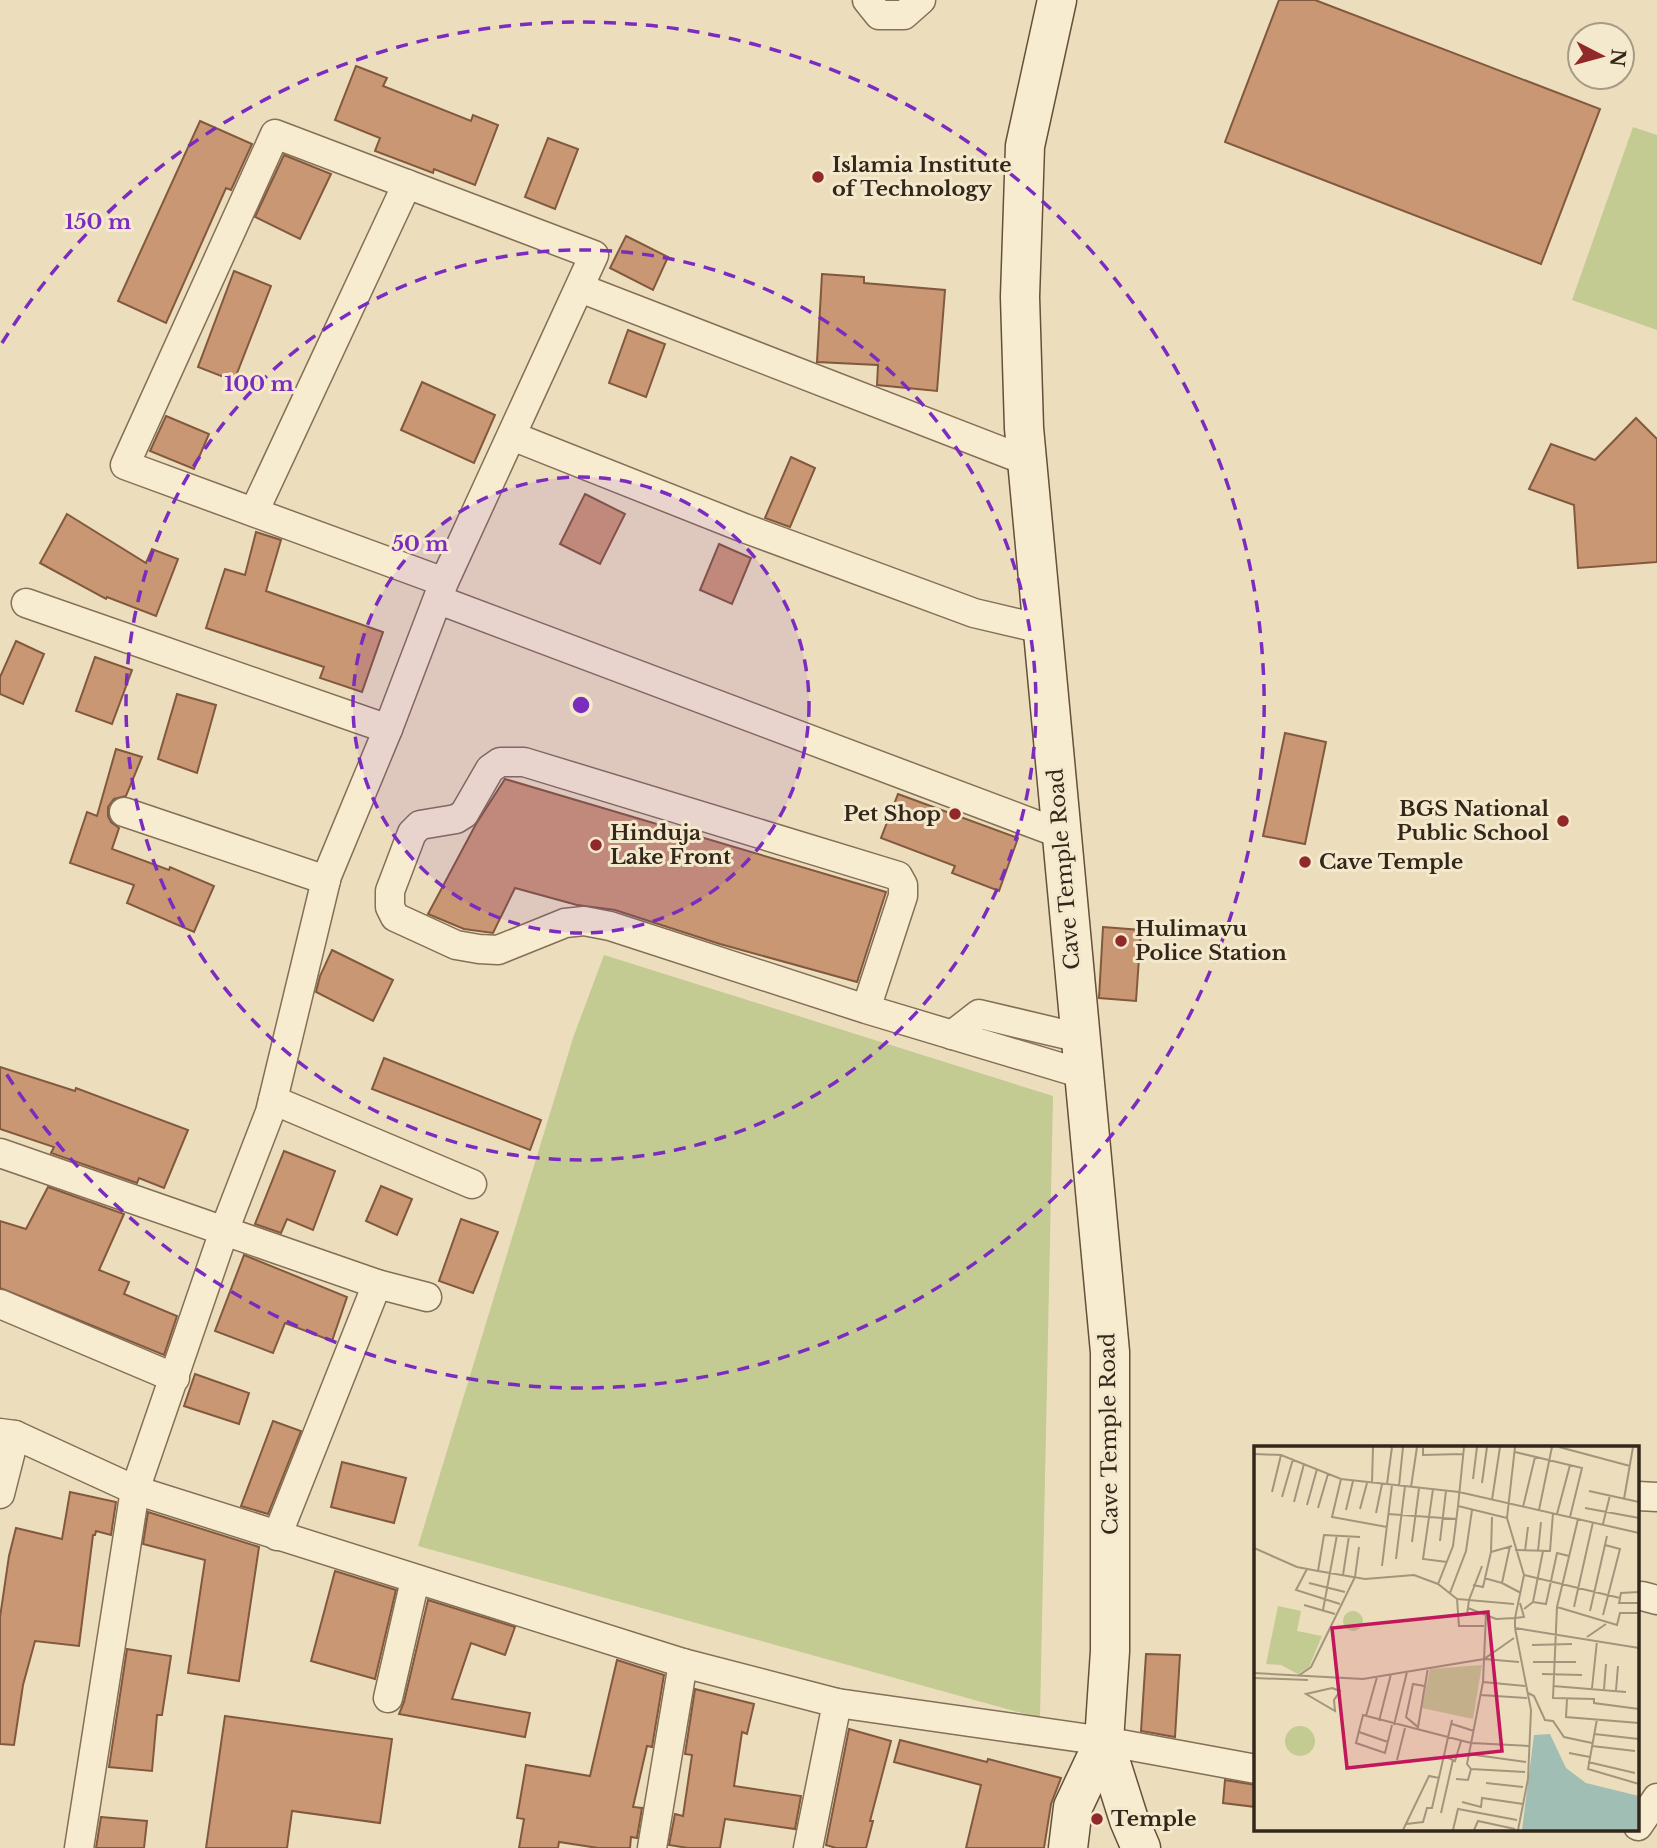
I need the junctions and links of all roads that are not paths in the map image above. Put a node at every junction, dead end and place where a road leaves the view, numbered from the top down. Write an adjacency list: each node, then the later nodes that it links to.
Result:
1 (867, 0): 2 (street)
2 (921, 0)
3 (1057, 0): 7 (main road, Cave Temple Road)
4 (407, 184): 5 (street); 8 (street); 8 (street)
5 (580, 288): 6 (street); 7 (street)
6 (512, 436): 9 (street); 11 (street)
7 (1027, 461): 11 (main road, Cave Temple Road)
8 (254, 512): 9 (street)
9 (442, 591): 12 (street); 14 (street)
10 (26, 603): 12 (street)
11 (1042, 629): 14 (main road, Cave Temple Road)
12 (388, 729): 15 (street)
13 (124, 812): 15 (street)
14 (1061, 834): 17 (main road, Cave Temple Road)
15 (326, 880): 18 (street)
16 (866, 1009): 16 (street); 17 (street)
17 (1082, 1056): 34 (main road, Cave Temple Road)
18 (273, 1100): 20 (street); 21 (street)
19 (3, 1162): 21 (street)
20 (472, 1184)
21 (224, 1231): 22 (street); 25 (street)
22 (377, 1284): 23 (street); 29 (street)
23 (427, 1297)
24 (0, 1304): 25 (street)
25 (175, 1378): 27 (street)
26 (8, 1434): 27 (street); 28 (street)
27 (135, 1490): 29 (street); 39 (street)
28 (0, 1494)
29 (277, 1536): 30 (street)
30 (415, 1580): 31 (street); 32 (street)
31 (683, 1663): 33 (street); 40 (street)
32 (388, 1698)
33 (836, 1703): 34 (street); 41 (street)
34 (1104, 1741): 35 (street); 42 (main road, Cave Temple Road); 43 (main road, Cave Temple Road)
35 (1254, 1769)
36 (1657, 1798): 37 (street)
37 (1640, 1823)
38 (1636, 1830): 44 (street)
39 (79, 1848)
40 (652, 1848)
41 (808, 1848)
42 (1068, 1848)
43 (1141, 1848)
44 (1633, 1848)

